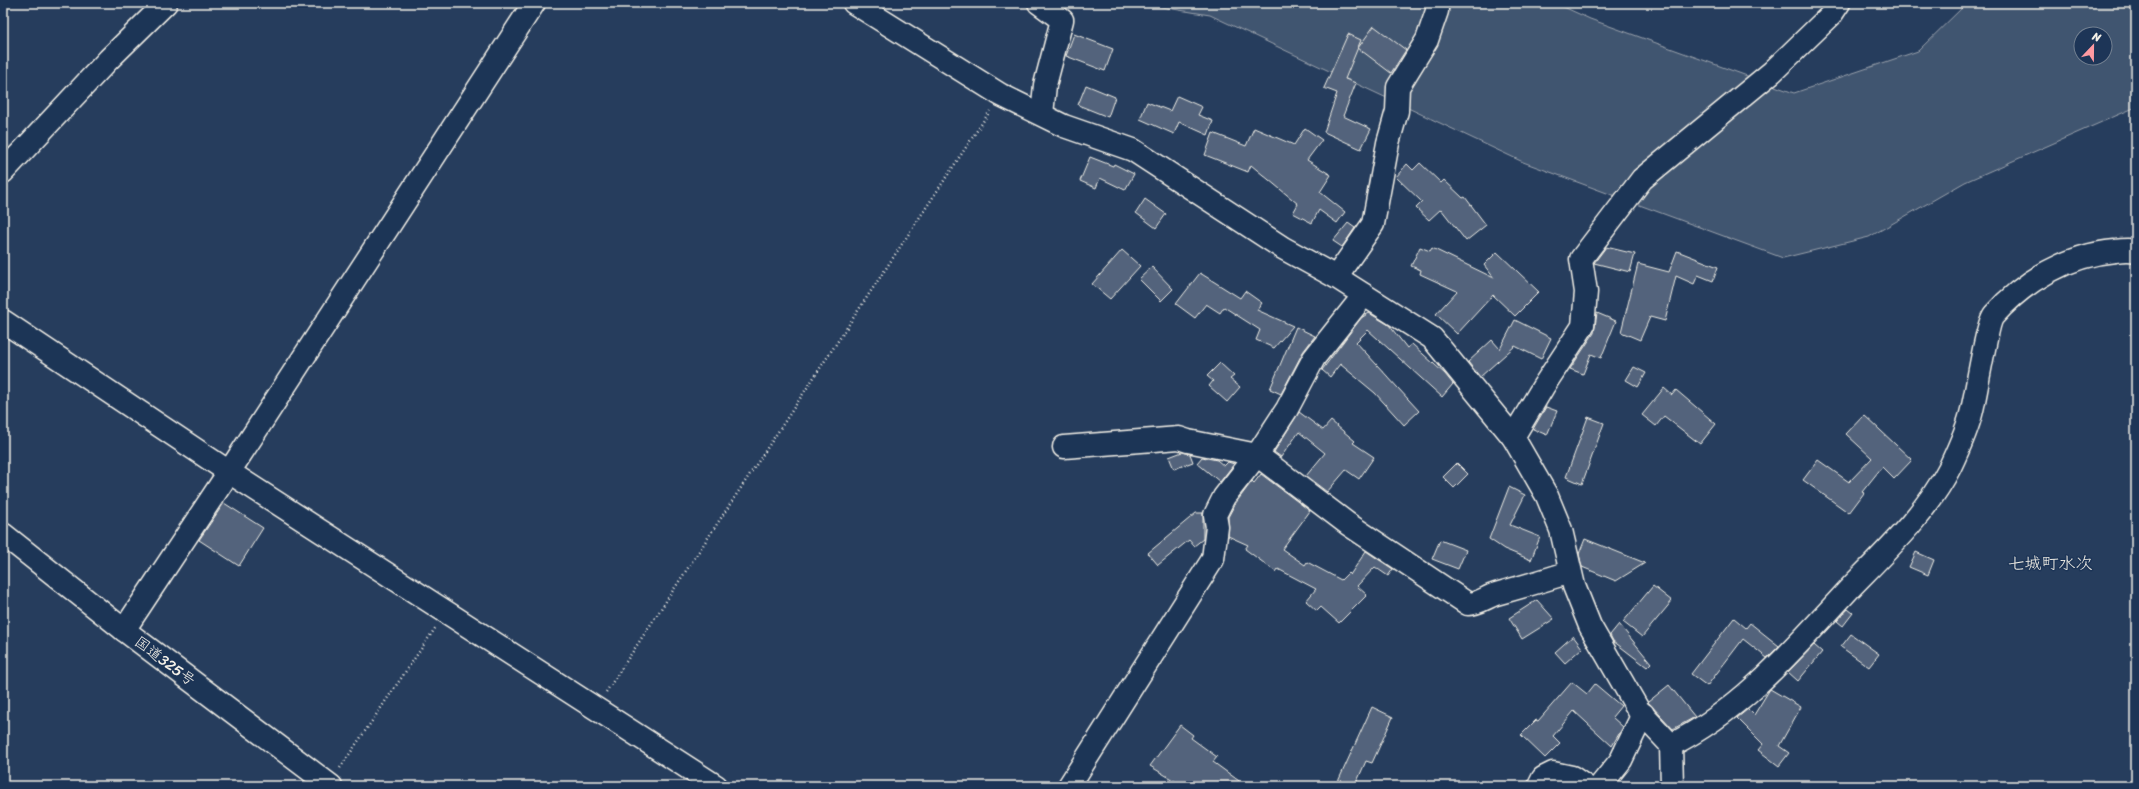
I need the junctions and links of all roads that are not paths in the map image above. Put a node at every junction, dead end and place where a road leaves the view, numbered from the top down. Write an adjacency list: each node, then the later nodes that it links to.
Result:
1 (166, 3): 8 (main road)
2 (534, 3): 16 (main road)
3 (854, 3): 7 (main road)
4 (1039, 3): 7 (main road)
5 (1437, 3): 10 (main road)
6 (1839, 3): 13 (main road)
7 (1042, 114): 10 (main road)
8 (3, 172)
9 (2136, 251): 21 (main road)
10 (1336, 277): 11 (main road)
11 (1364, 295): 13 (main road); 15 (main road)
12 (3, 321): 16 (main road)
13 (1513, 437): 18 (main road)
14 (1064, 447): 15 (main road)
15 (1257, 455): 18 (main road); 24 (main road)
16 (228, 472): 19 (main road); 23 (main road)
17 (3, 534): 19 (main road, 国道325号)
18 (1570, 572): 20 (main road)
19 (124, 630): 22 (main road, 国道325号)
20 (1643, 714): 21 (main road); 27 (main road)
21 (1671, 745): 28 (main road)
22 (329, 786)
23 (716, 786)
24 (1069, 786)
25 (1539, 786): 26 (main road)
26 (1585, 786)
27 (1600, 786)
28 (1672, 786)

